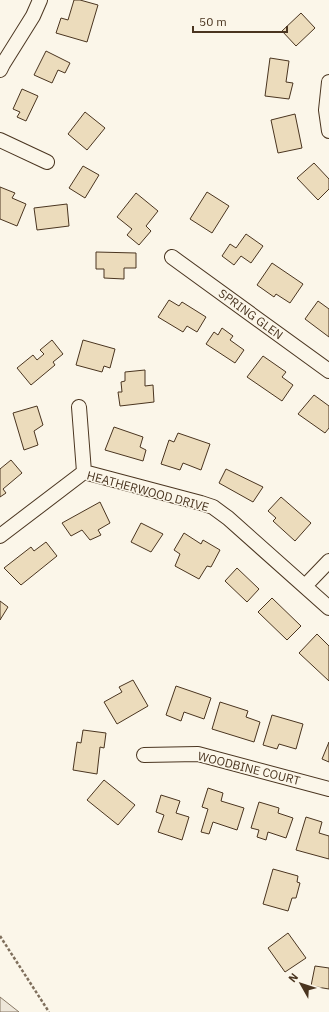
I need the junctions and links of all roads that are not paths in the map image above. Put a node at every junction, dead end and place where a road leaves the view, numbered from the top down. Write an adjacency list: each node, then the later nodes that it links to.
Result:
1 (40, 0): 2 (street)
2 (0, 70)
3 (329, 82): 4 (street)
4 (329, 131)
5 (0, 140): 6 (street)
6 (47, 162)
7 (172, 257): 8 (street, SPRING GLEN)
8 (329, 371)
9 (79, 407): 10 (street)
10 (84, 472): 11 (street, HEATHERWOOD DRIVE); 13 (street, HEATHERWOOD DRIVE)
11 (0, 536)
12 (329, 561): 13 (street)
13 (305, 586): 14 (street, HEATHERWOOD DRIVE)
14 (329, 608)
15 (144, 755): 16 (street, WOODBINE COURT)
16 (329, 789)

